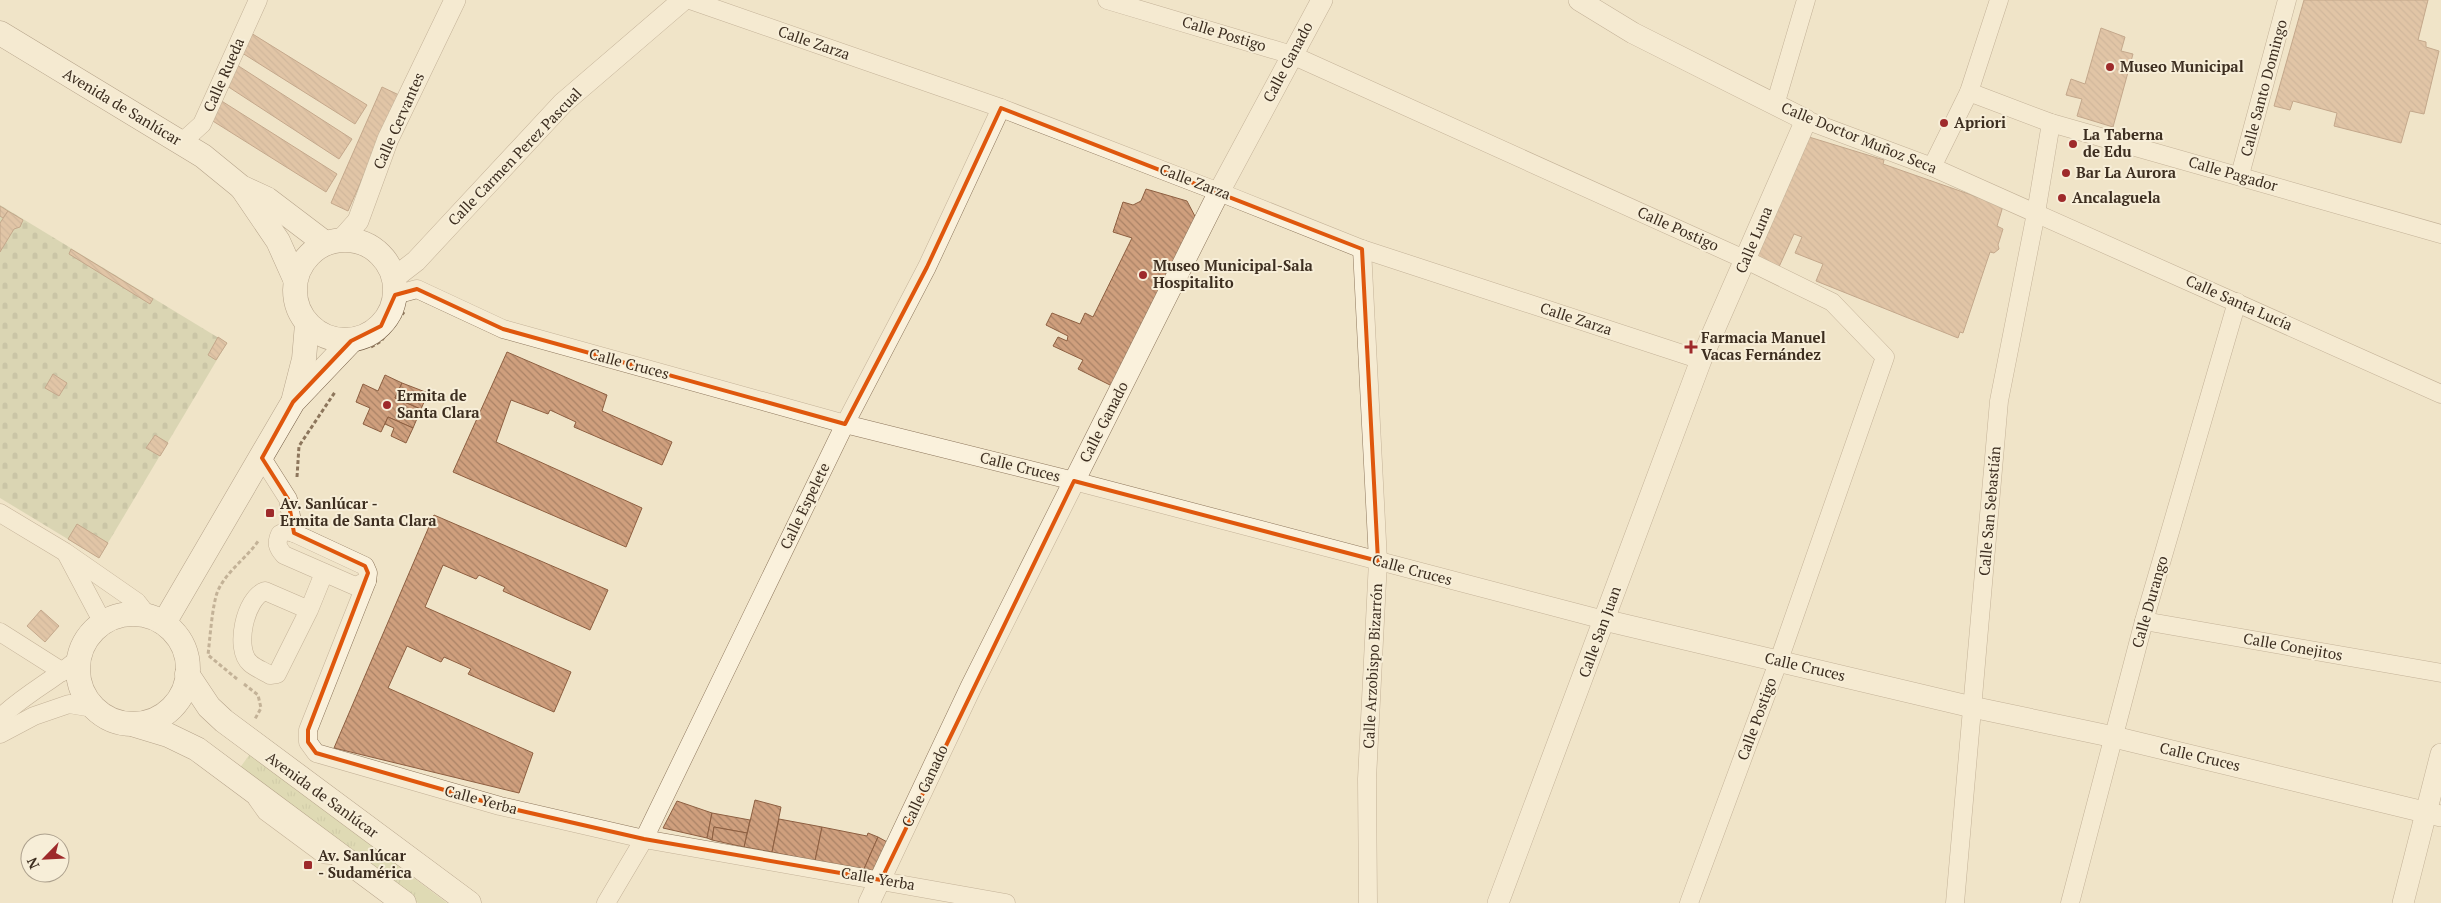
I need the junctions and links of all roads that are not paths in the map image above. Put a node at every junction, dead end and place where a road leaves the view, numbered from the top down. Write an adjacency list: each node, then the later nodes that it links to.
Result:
1 (258, 0): 18 (street, Calle Rueda)
2 (454, 0): 25 (street, Calle Cervantes)
3 (683, 0): 29 (street, Calle Carmen Perez Pascual)
4 (690, 0): 15 (street, Calle Zarza)
5 (1107, 0): 12 (street, Calle Postigo)
6 (1322, 0): 12 (street, Calle Ganado)
7 (1579, 0): 14 (street, Calle Doctor Muñoz Seca)
8 (1806, 0): 14 (street)
9 (1999, 0): 13 (street)
10 (2287, 0): 20 (street, Calle Santo Domingo)
11 (0, 32): 18 (main road, Avenida de Sanlúcar)
12 (1292, 55): 22 (street, Calle Ganado); 27 (street, Calle Postigo)
13 (1969, 92): 17 (street, Calle Pagador); 19 (street)
14 (1775, 105): 16 (street, Calle Doctor Muñoz Seca)
15 (1001, 108): 22 (street, Calle Zarza); 36 (street, Calle Espelete)
16 (1806, 120): 19 (street, Calle Doctor Muñoz Seca); 27 (street, Calle Luna)
17 (2051, 123): 20 (street, Calle Pagador); 23 (street, Calle San Sebastián)
18 (180, 143): 21 (main road, Avenida de Sanlúcar)
19 (1932, 167): 23 (street, Calle Doctor Muñoz Seca)
20 (2240, 175): 24 (street, Calle Pagador)
21 (241, 186): 25 (main road); 28 (main road)
22 (1219, 192): 26 (street, Calle Zarza); 38 (street, Calle Ganado)
23 (2036, 213): 30 (street, Calle Santa Lucía); 55 (street, Calle San Sebastián)
24 (2441, 234)
25 (334, 241): 28 (main road); 29 (main road)
26 (1362, 249): 33 (street, Calle Zarza); 42 (street, Calle Arzobispo Bizarrón)
27 (1746, 260): 33 (street, Calle Luna); 51 (street, Calle Postigo)
28 (295, 279): 31 (main road)
29 (395, 287): 32 (main road); 36 (street, Calle Cruces)
30 (2237, 302): 34 (street, Calle Santa Lucía); 48 (street, Calle Durango)
31 (307, 324): 32 (main road); 35 (main road)
32 (351, 341): 35 (main road)
33 (1701, 360): 47 (street, Calle San Juan)
34 (2441, 394)
35 (293, 402): 37 (main road)
36 (845, 424): 38 (street, Calle Cruces); 63 (street, Calle Espelete)
37 (262, 458): 40 (street); 46 (main road)
38 (1074, 481): 42 (street, Calle Cruces); 64 (street, Calle Ganado)
39 (0, 513): 41 (street)
40 (294, 533): 43 (street); 44 (street)
41 (65, 552): 46 (street); 49 (street)
42 (1378, 561): 47 (street, Calle Cruces); 70 (street, Calle Arzobispo Bizarrón)
43 (324, 572): 44 (street); 45 (street)
44 (367, 582): 63 (street, Calle Yerba)
45 (309, 610): 45 (street)
46 (156, 620): 49 (main road); 54 (main road)
47 (1604, 620): 51 (street, Calle Cruces); 71 (street, Calle San Juan)
48 (2144, 622): 53 (street, Calle Conejitos); 60 (street, Calle Durango)
49 (103, 623): 52 (main road)
50 (0, 632): 52 (street)
51 (1779, 660): 55 (street, Calle Cruces); 72 (street, Calle Postigo)
52 (70, 665): 56 (main road); 57 (street)
53 (2441, 673)
54 (187, 674): 58 (main road); 66 (main road, Avenida de Sanlúcar)
55 (1972, 707): 60 (street, Calle Cruces); 73 (street, Calle San Sebastián)
56 (93, 708): 58 (main road); 59 (street)
57 (0, 718)
58 (135, 725): 65 (main road)
59 (0, 734)
60 (2114, 737): 62 (street, Calle Cruces); 74 (street, Calle Durango)
61 (2441, 754): 62 (street)
62 (2434, 814): 75 (street)
63 (644, 839): 64 (street, Calle Yerba); 67 (street, Calle Espelete)
64 (881, 880): 68 (street, Calle Ganado); 69 (street, Calle Yerba)
65 (404, 903)
66 (469, 903)
67 (606, 903)
68 (869, 903)
69 (1006, 903)
70 (1368, 903)
71 (1498, 903)
72 (1689, 903)
73 (1955, 903)
74 (2070, 903)
75 (2402, 903)

